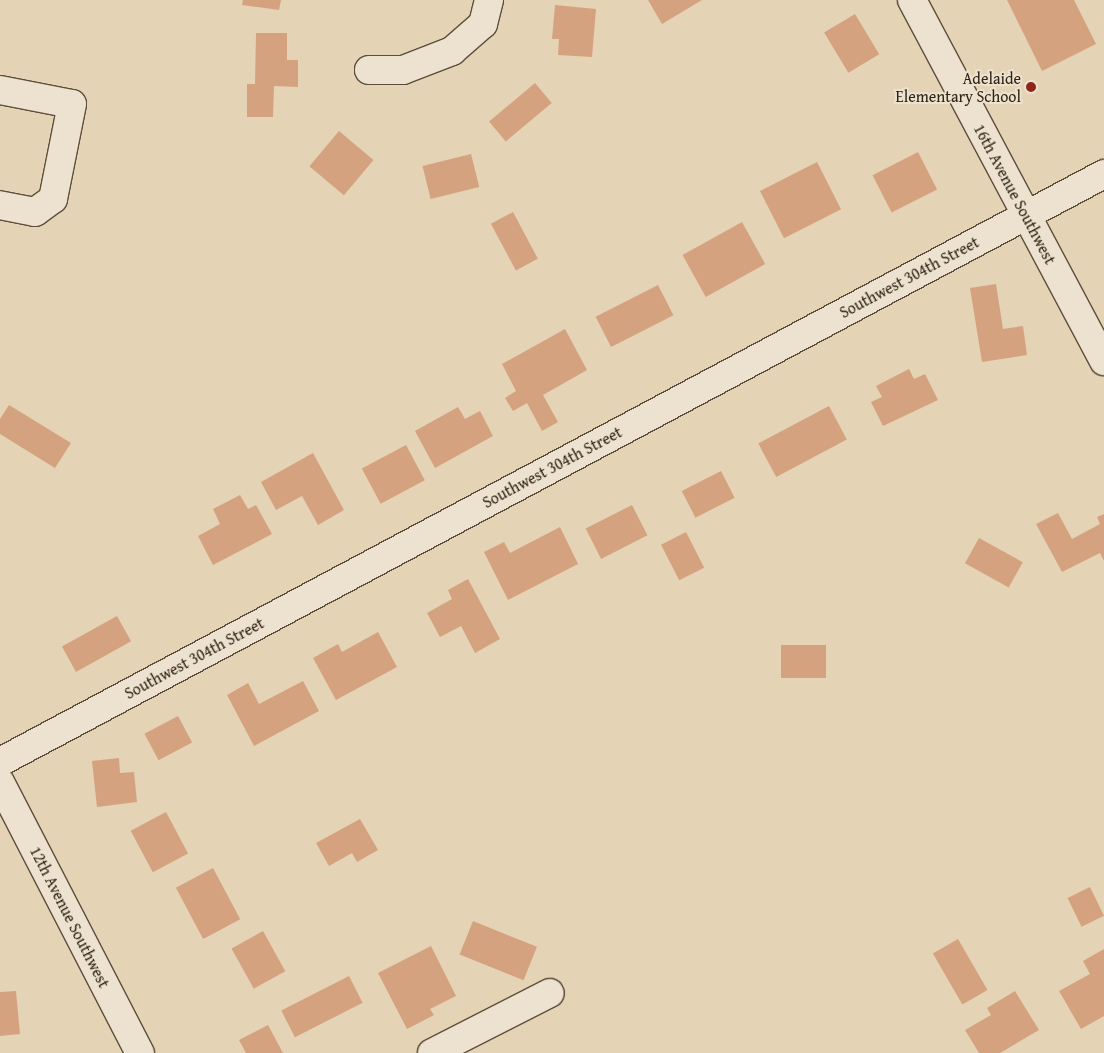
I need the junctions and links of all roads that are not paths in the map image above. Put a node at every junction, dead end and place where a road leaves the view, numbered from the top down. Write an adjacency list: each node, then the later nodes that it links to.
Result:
1 (489, 0): 3 (street)
2 (912, 0): 7 (street, 16th Avenue Southwest)
3 (369, 70)
4 (0, 90): 6 (street)
5 (1104, 174): 7 (street, Southwest 304th Street)
6 (0, 205)
7 (1026, 215): 8 (street, 16th Avenue Southwest); 9 (street, Southwest 304th Street)
8 (1104, 361)
9 (0, 762)
10 (0, 782): 12 (street, 12th Avenue Southwest)
11 (550, 993): 13 (street)
12 (140, 1053)
13 (432, 1053)

